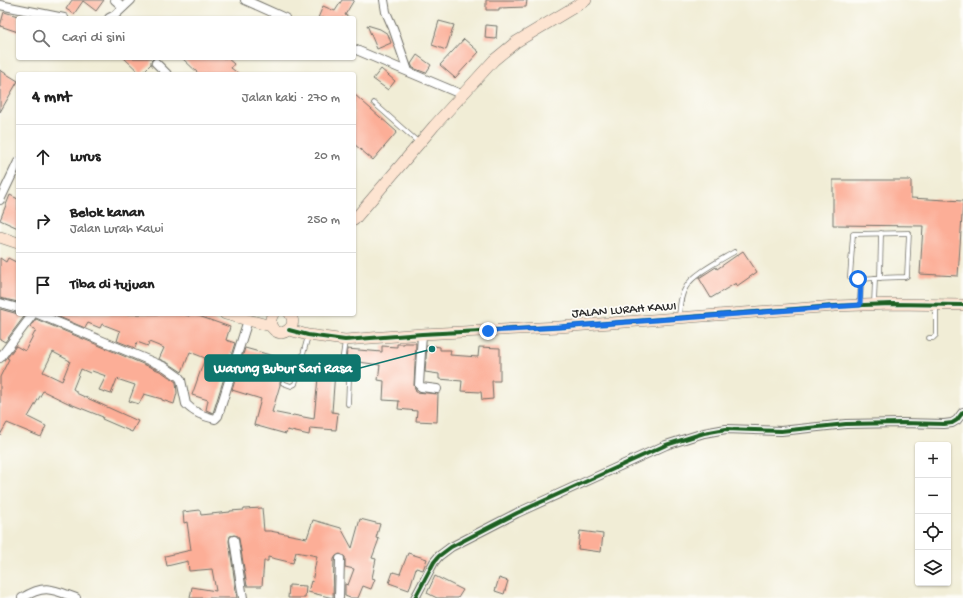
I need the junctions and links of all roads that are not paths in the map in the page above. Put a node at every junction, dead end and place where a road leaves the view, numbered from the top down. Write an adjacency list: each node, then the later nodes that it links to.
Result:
1 (114, 0): 7 (street)
2 (131, 0): 7 (street)
3 (245, 0): 10 (street)
4 (384, 0): 13 (street)
5 (586, 0): 15 (street)
6 (0, 4): 8 (street)
7 (123, 7): 9 (street)
8 (55, 16)
9 (113, 16)
10 (281, 16)
11 (356, 50): 13 (street)
12 (156, 63): 14 (street)
13 (408, 71): 15 (street)
14 (165, 72)
15 (463, 95): 17 (street)
16 (374, 103): 17 (lane)
17 (420, 144): 20 (street)
18 (16, 166): 19 (street)
19 (0, 200)
20 (356, 218)
21 (881, 233): 25 (lane); 25 (lane); 26 (lane)
22 (0, 237): 23 (street)
23 (16, 242)
24 (734, 252): 38 (lane)
25 (878, 278): 26 (lane); 28 (lane)
26 (861, 279): 30 (lane)
27 (0, 303): 32 (street)
28 (874, 304): 29 (street, JALAN LURAH KAWI); 30 (street, JALAN LURAH KAWI)
29 (936, 304): 31 (street, JALAN LURAH KAWI); 44 (lane)
30 (860, 305): 38 (street, JALAN LURAH KAWI)
31 (963, 305)
32 (16, 307)
33 (32, 316): 46 (street)
34 (43, 316): 39 (street)
35 (233, 316): 39 (street)
36 (272, 316): 40 (street)
37 (291, 316): 41 (street)
38 (679, 318): 42 (street, JALAN LURAH KAWI)
39 (248, 320): 40 (street)
40 (271, 326): 41 (street, JALAN LURAH KAWI)
41 (289, 330): 43 (street, JALAN LURAH KAWI)
42 (422, 334): 45 (street, JALAN LURAH KAWI); 48 (street)
43 (308, 335): 45 (street, JALAN LURAH KAWI); 47 (lane)
44 (930, 338)
45 (345, 340): 49 (lane)
46 (0, 358)
47 (283, 383)
48 (437, 389)
49 (348, 404)
50 (963, 412): 57 (street)
51 (234, 540): 55 (street)
52 (340, 559): 56 (street)
53 (22, 598): 54 (street)
54 (76, 598)
55 (243, 598)
56 (339, 598)
57 (415, 598)

